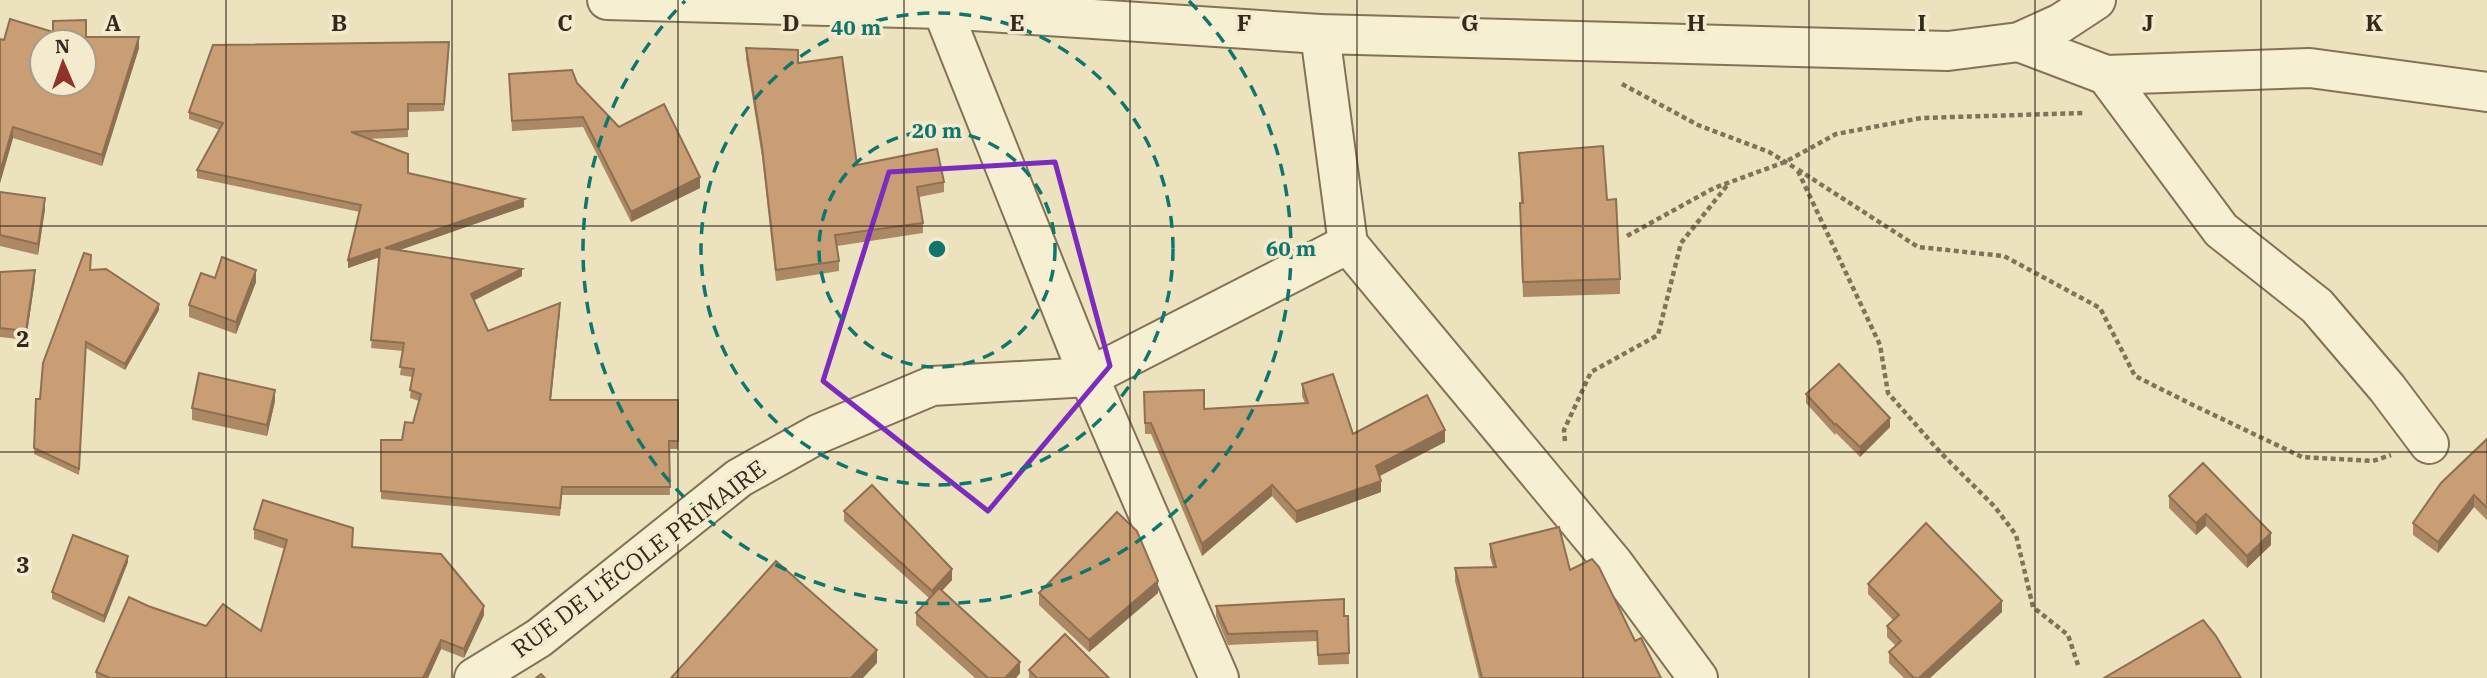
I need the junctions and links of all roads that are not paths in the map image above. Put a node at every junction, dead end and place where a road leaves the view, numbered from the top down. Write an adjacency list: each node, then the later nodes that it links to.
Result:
1 (607, 0): 3 (street)
2 (2096, 0): 6 (street)
3 (647, 1): 4 (street)
4 (942, 9): 5 (street); 10 (street)
5 (1320, 34): 6 (street); 9 (street)
6 (2019, 42): 7 (street)
7 (2106, 75): 8 (street); 11 (street)
8 (2487, 92)
9 (1348, 244): 10 (street, RUE DE L'ÉCOLE PRIMAIRE); 14 (street)
10 (1089, 377): 12 (street, RUE DE L'ÉCOLE PRIMAIRE); 13 (street)
11 (2429, 444)
12 (474, 678)
13 (1219, 678)
14 (1698, 678)

